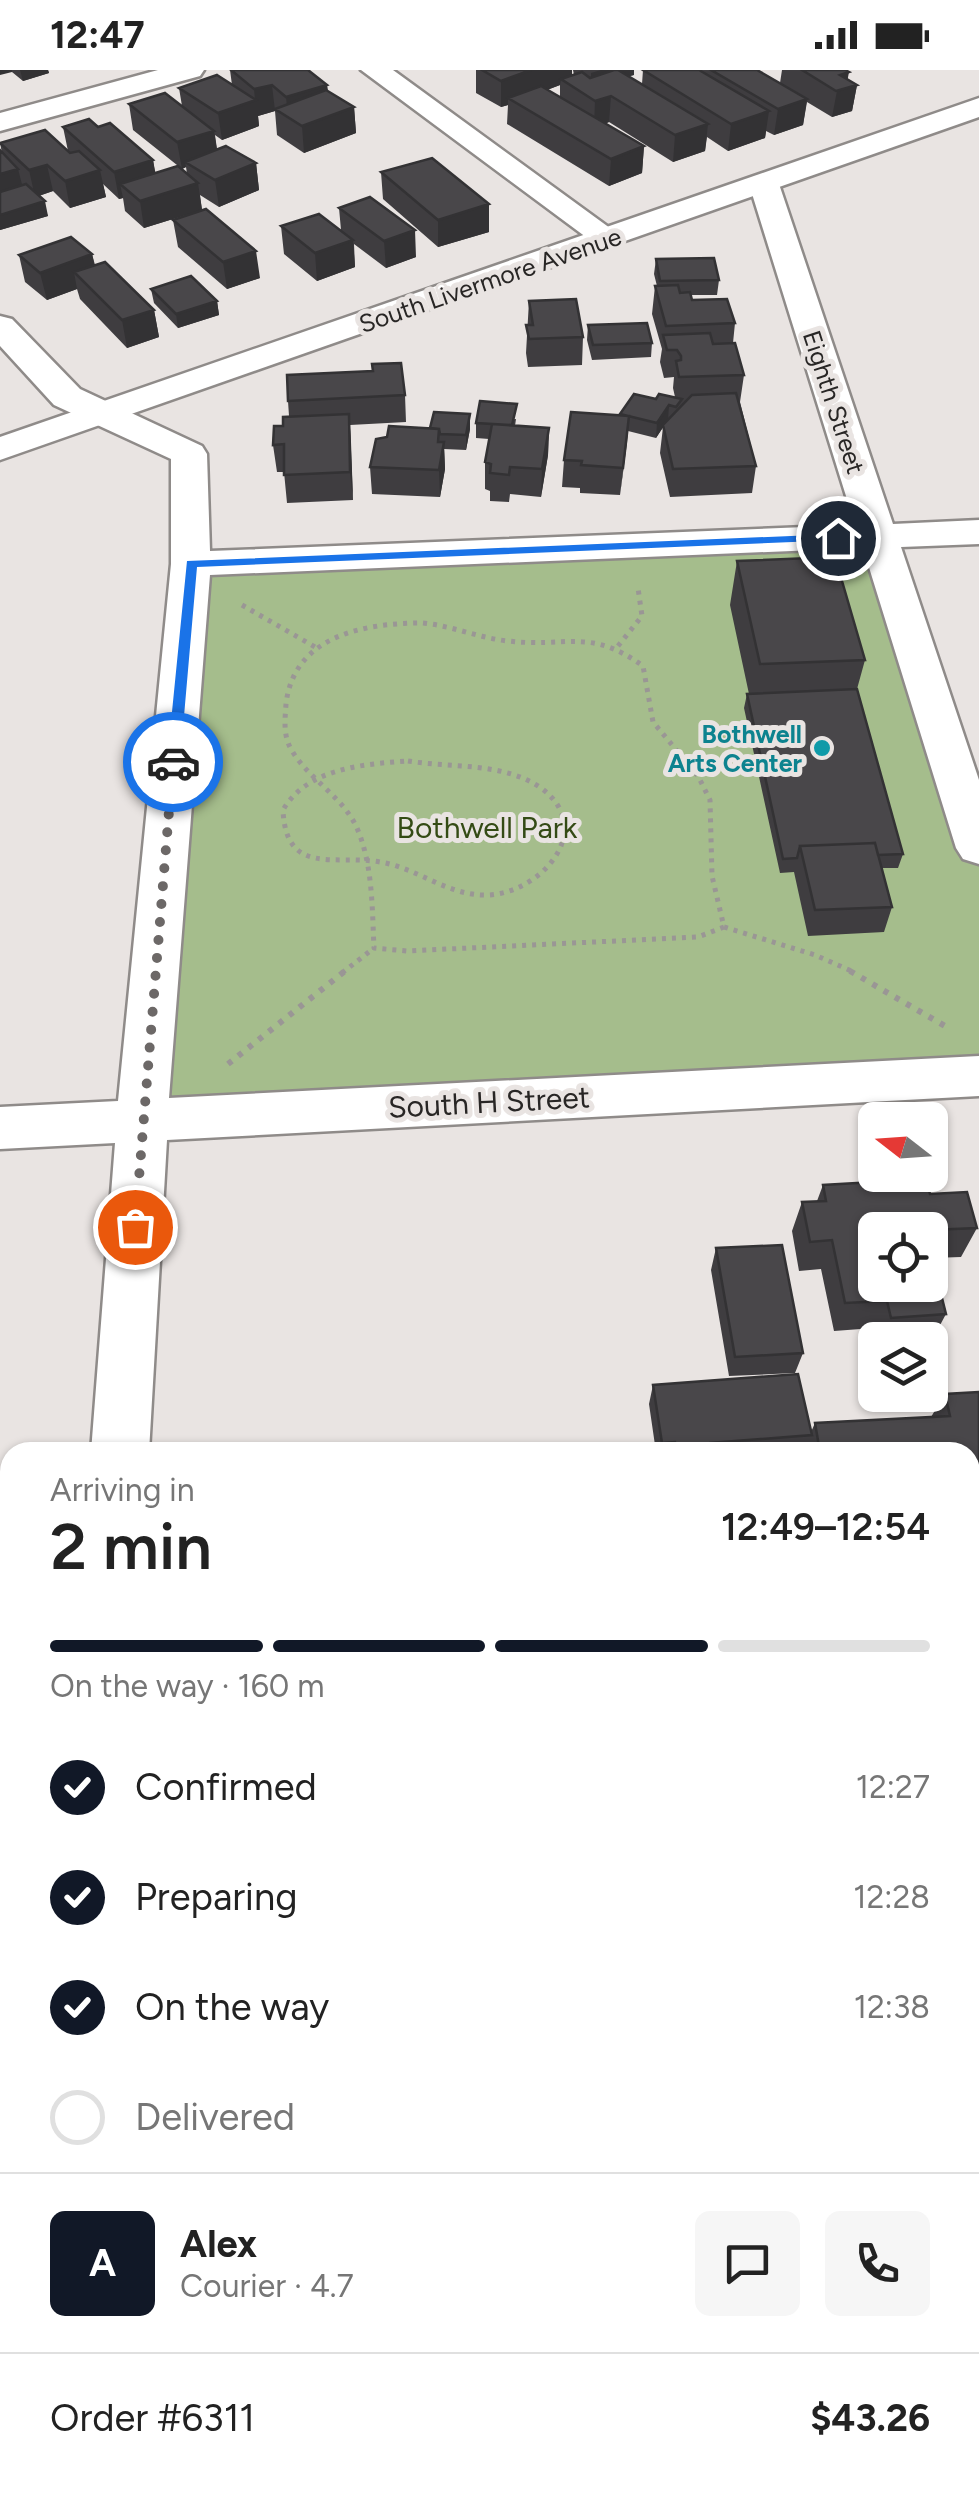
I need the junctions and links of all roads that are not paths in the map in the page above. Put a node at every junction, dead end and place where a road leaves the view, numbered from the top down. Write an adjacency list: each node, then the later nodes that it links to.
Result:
1 (190, 70): 4 (street)
2 (375, 70): 6 (street)
3 (979, 107): 5 (street, South Livermore Avenue)
4 (0, 122)
5 (764, 184): 6 (street, South Livermore Avenue); 11 (street, Eighth Street)
6 (609, 239): 8 (street, South Livermore Avenue)
7 (0, 326): 8 (street)
8 (104, 414): 9 (street, South Livermore Avenue); 12 (street)
9 (0, 449)
10 (979, 532): 11 (street)
11 (878, 536): 12 (street); 13 (street, Eighth Street)
12 (191, 564): 15 (street)
13 (979, 848)
14 (979, 1076): 15 (street, South H Street)
15 (142, 1120): 16 (street, South H Street); 17 (street)
16 (0, 1128)
17 (121, 1442)

